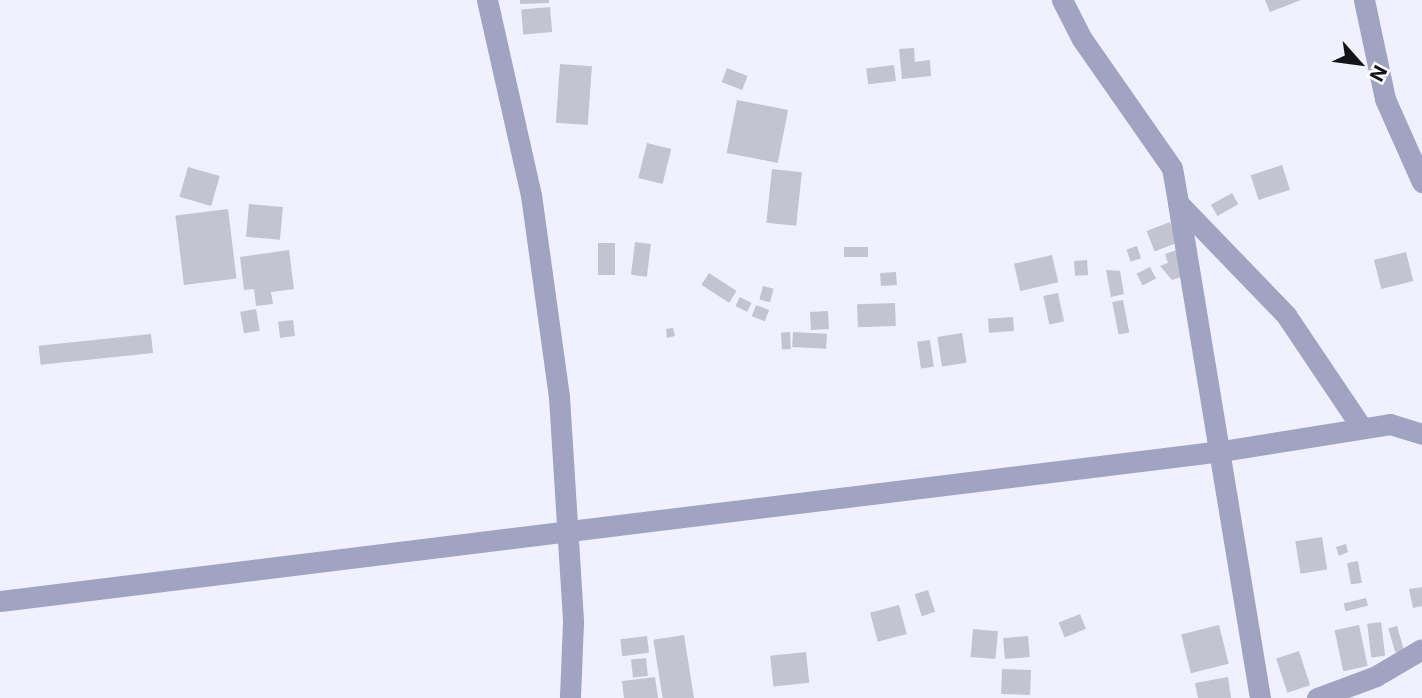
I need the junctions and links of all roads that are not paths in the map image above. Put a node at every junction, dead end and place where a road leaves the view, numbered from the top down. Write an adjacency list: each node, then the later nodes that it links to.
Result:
1 (487, 0): 9 (street)
2 (1062, 0): 5 (street)
3 (1364, 0): 4 (street)
4 (1422, 182)
5 (1178, 203): 6 (street); 8 (street)
6 (1362, 428): 7 (street); 8 (street)
7 (1422, 434)
8 (1222, 451): 9 (street); 13 (street)
9 (568, 531): 10 (street); 12 (street)
10 (0, 601)
11 (1422, 649): 14 (street)
12 (570, 698)
13 (1260, 698)
14 (1317, 698)

